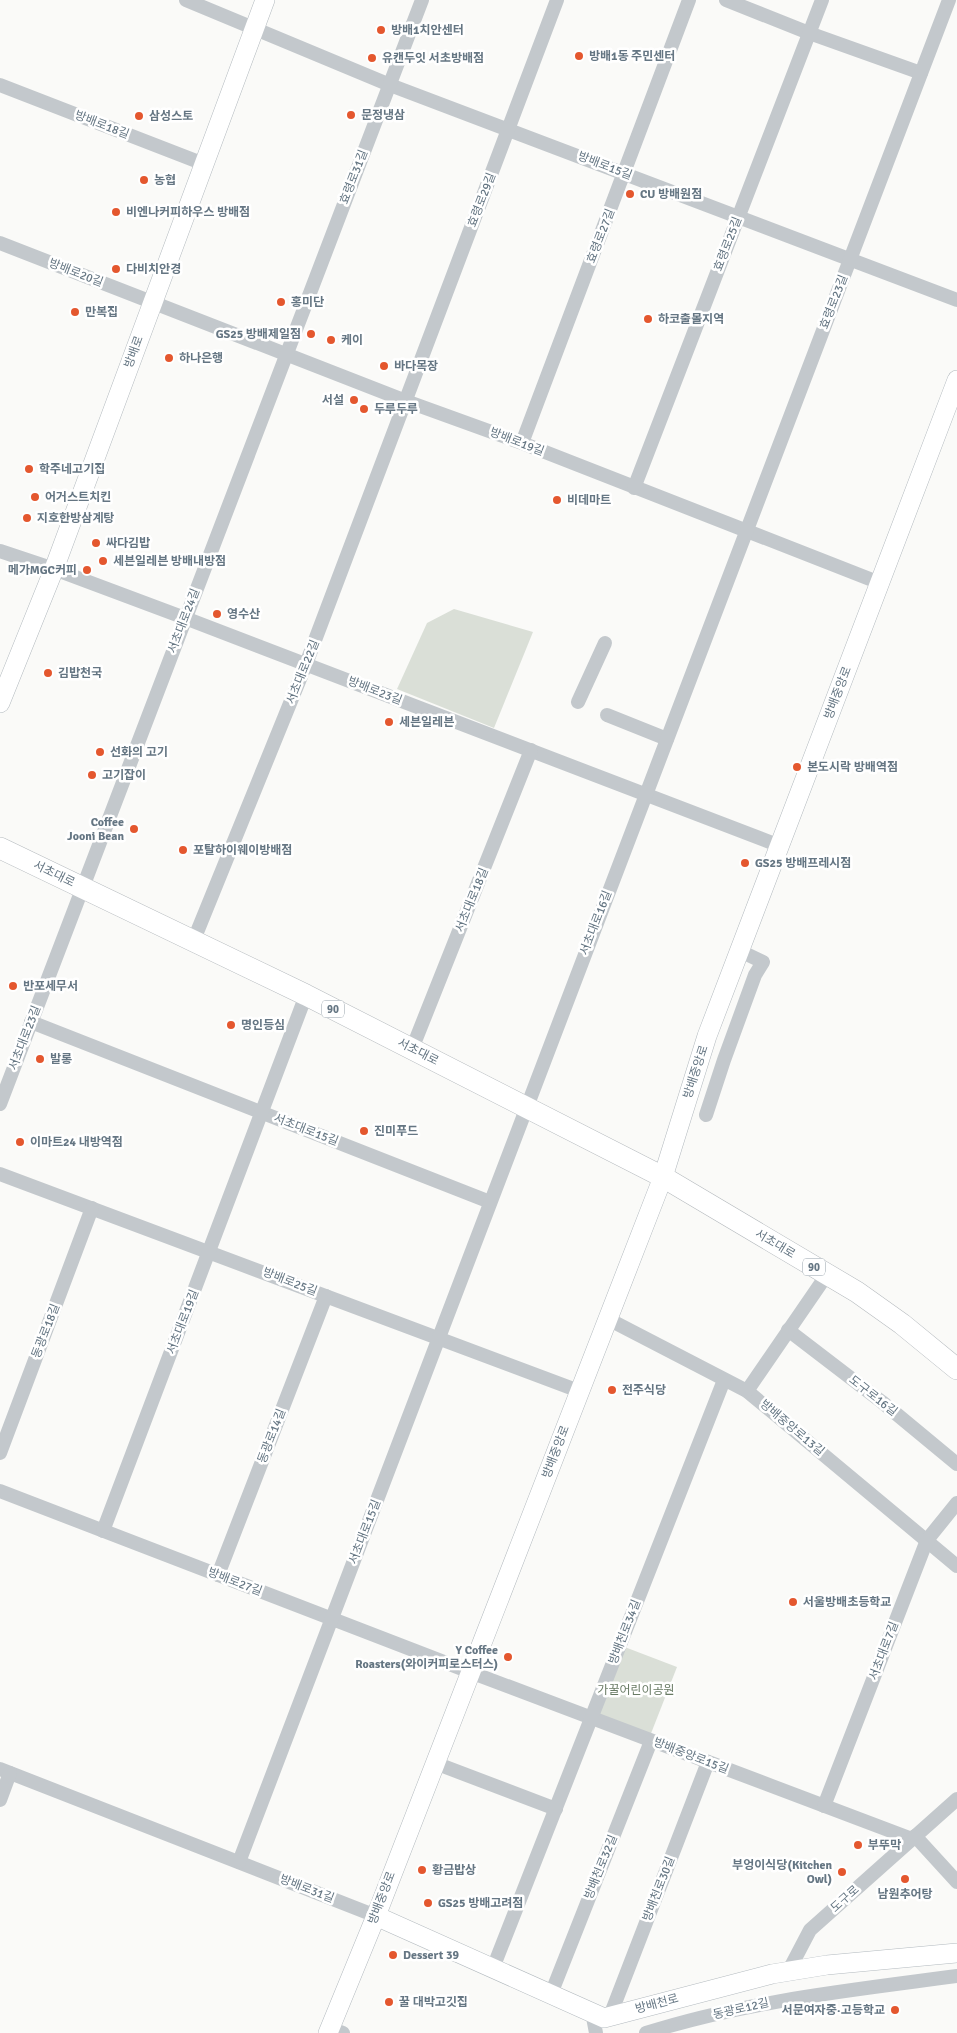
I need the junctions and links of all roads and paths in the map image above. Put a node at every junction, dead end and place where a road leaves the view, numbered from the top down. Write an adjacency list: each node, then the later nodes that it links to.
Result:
1 (186, 0): 9 (street, 방배로15길)
2 (265, 0): 9 (street, 방배로)
3 (422, 0): 12 (street, 효령로31길)
4 (557, 0): 14 (street, 효령로29길)
5 (690, 0): 16 (street, 효령로27길)
6 (726, 0): 10 (street)
7 (822, 0): 10 (street, 효령로25길)
8 (949, 0): 11 (street, 효령로23길)
9 (254, 29): 12 (street, 방배로15길); 15 (street, 방배로)
10 (809, 33): 11 (street); 17 (street, 효령로25길)
11 (921, 73): 19 (street, 효령로23길)
12 (390, 84): 14 (street, 방배로15길); 22 (street, 효령로31길)
13 (0, 85): 15 (street, 방배로18길)
14 (508, 130): 16 (street, 방배로15길); 24 (street, 효령로29길)
15 (204, 164): 21 (street, 방배로)
16 (625, 174): 17 (street, 방배로15길); 25 (street, 효령로27길)
17 (738, 217): 19 (street, 방배로15길); 26 (street, 효령로25길)
18 (0, 243): 21 (street, 방배로20길)
19 (850, 259): 20 (street, 방배로15길); 27 (street, 효령로23길)
20 (957, 300)
21 (152, 303): 22 (street, 방배로19길); 29 (street, 방배로)
22 (285, 354): 24 (street, 방배로19길); 31 (street, 서초대로24길)
23 (957, 380): 30 (street, 방배중앙로)
24 (406, 400): 25 (street, 방배로19길); 33 (street, 서초대로22길)
25 (522, 443): 26 (street, 방배로19길)
26 (634, 488): 27 (street, 방배로19길)
27 (746, 531): 30 (street, 방배로19길); 37 (street, 서초대로16길)
28 (0, 551): 29 (street, 방배로23길)
29 (54, 568): 31 (street, 방배로23길); 35 (street, 방배로)
30 (880, 583): 40 (street, 방배중앙로)
31 (185, 618): 33 (street, 방배로23길); 42 (street, 서초대로24길)
32 (605, 643): 34 (street)
33 (306, 664): 38 (street, 방배로23길); 43 (street, 서초대로22길)
34 (578, 702)
35 (0, 703)
36 (607, 714): 37 (street)
37 (667, 739): 39 (street, 서초대로16길)
38 (532, 750): 39 (street, 방배로23길); 47 (street, 서초대로18길)
39 (646, 794): 40 (street, 방배로23길); 49 (street, 서초대로16길)
40 (780, 846): 44 (street, 방배중앙로)
41 (0, 848): 42 (main road, 서초대로 / 90)
42 (81, 887): 43 (main road, 서초대로 / 90); 46 (street, 서초대로23길)
43 (193, 942): 45 (main road, 서초대로 / 90)
44 (740, 951): 51 (street); 53 (street, 방배중앙로)
45 (306, 995): 47 (main road, 서초대로 / 90); 50 (street, 서초대로19길)
46 (31, 1022): 48 (street, 서초대로23길); 50 (street)
47 (412, 1049): 49 (main road, 서초대로 / 90)
48 (0, 1104)
49 (526, 1108): 53 (main road, 서초대로 / 90); 54 (street, 서초대로15길)
50 (262, 1113): 54 (street, 서초대로15길); 56 (street, 서초대로19길)
51 (706, 1115)
52 (0, 1174): 55 (street, 방배로25길)
53 (662, 1177): 57 (main road, 서초대로 / 90); 59 (street, 방배중앙로)
54 (490, 1202): 61 (street, 서초대로15길)
55 (92, 1208): 56 (street, 방배로25길); 66 (street, 동광로18길)
56 (209, 1252): 58 (street, 방배로25길); 70 (street, 서초대로19길)
57 (828, 1273): 60 (street); 62 (main road, 서초대로 / 90)
58 (326, 1296): 61 (street, 방배로25길); 73 (street, 동광로14길)
59 (608, 1319): 63 (street, 방배중앙로13길); 64 (street, 방배중앙로)
60 (788, 1330): 65 (street); 67 (street, 도구로16길)
61 (440, 1339): 64 (street, 방배로25길); 74 (street, 서초대로15길)
62 (957, 1369)
63 (724, 1380): 65 (street, 방배중앙로13길); 76 (street, 방배천로34길)
64 (579, 1391): 75 (street, 방배중앙로)
65 (747, 1392): 71 (street, 방배중앙로13길)
66 (0, 1453)
67 (957, 1464)
68 (0, 1491): 70 (street, 방배로27길)
69 (957, 1503): 71 (street, 서초대로7길)
70 (103, 1531): 73 (street, 방배로27길)
71 (927, 1540): 72 (street, 방배중앙로13길); 83 (street, 서초대로7길)
72 (957, 1566)
73 (218, 1575): 74 (street, 방배로27길)
74 (332, 1619): 75 (street, 방배로27길); 86 (street, 서초대로15길)
75 (470, 1672): 76 (street, 방배중앙로15길); 79 (street, 방배중앙로)
76 (591, 1718): 77 (street, 방배중앙로15길); 84 (street, 방배천로34길)
77 (651, 1741): 78 (street, 방배중앙로15길); 93 (street, 방배천로32길)
78 (708, 1762): 83 (street, 방배중앙로15길); 94 (street, 방배천로30길)
79 (435, 1763): 84 (street); 88 (street, 방배중앙로)
80 (5, 1771): 82 (street); 86 (street, 방배로31길)
81 (957, 1799): 85 (street, 도구로)
82 (0, 1800)
83 (824, 1806): 85 (street, 방배중앙로15길)
84 (556, 1809): 90 (street, 방배천로34길)
85 (914, 1838): 87 (street); 91 (street, 도구로)
86 (239, 1862): 88 (street, 방배로31길)
87 (957, 1882)
88 (376, 1916): 90 (street); 95 (street, 방배중앙로)
89 (957, 1953): 91 (street, 방배천로)
90 (493, 1968): 93 (street)
91 (788, 1972): 94 (street, 방배천로)
92 (957, 1976): 97 (street, 동광로12길)
93 (551, 1994): 94 (street)
94 (601, 2014): 96 (street)
95 (334, 2031)
96 (596, 2033)
97 (646, 2033)

